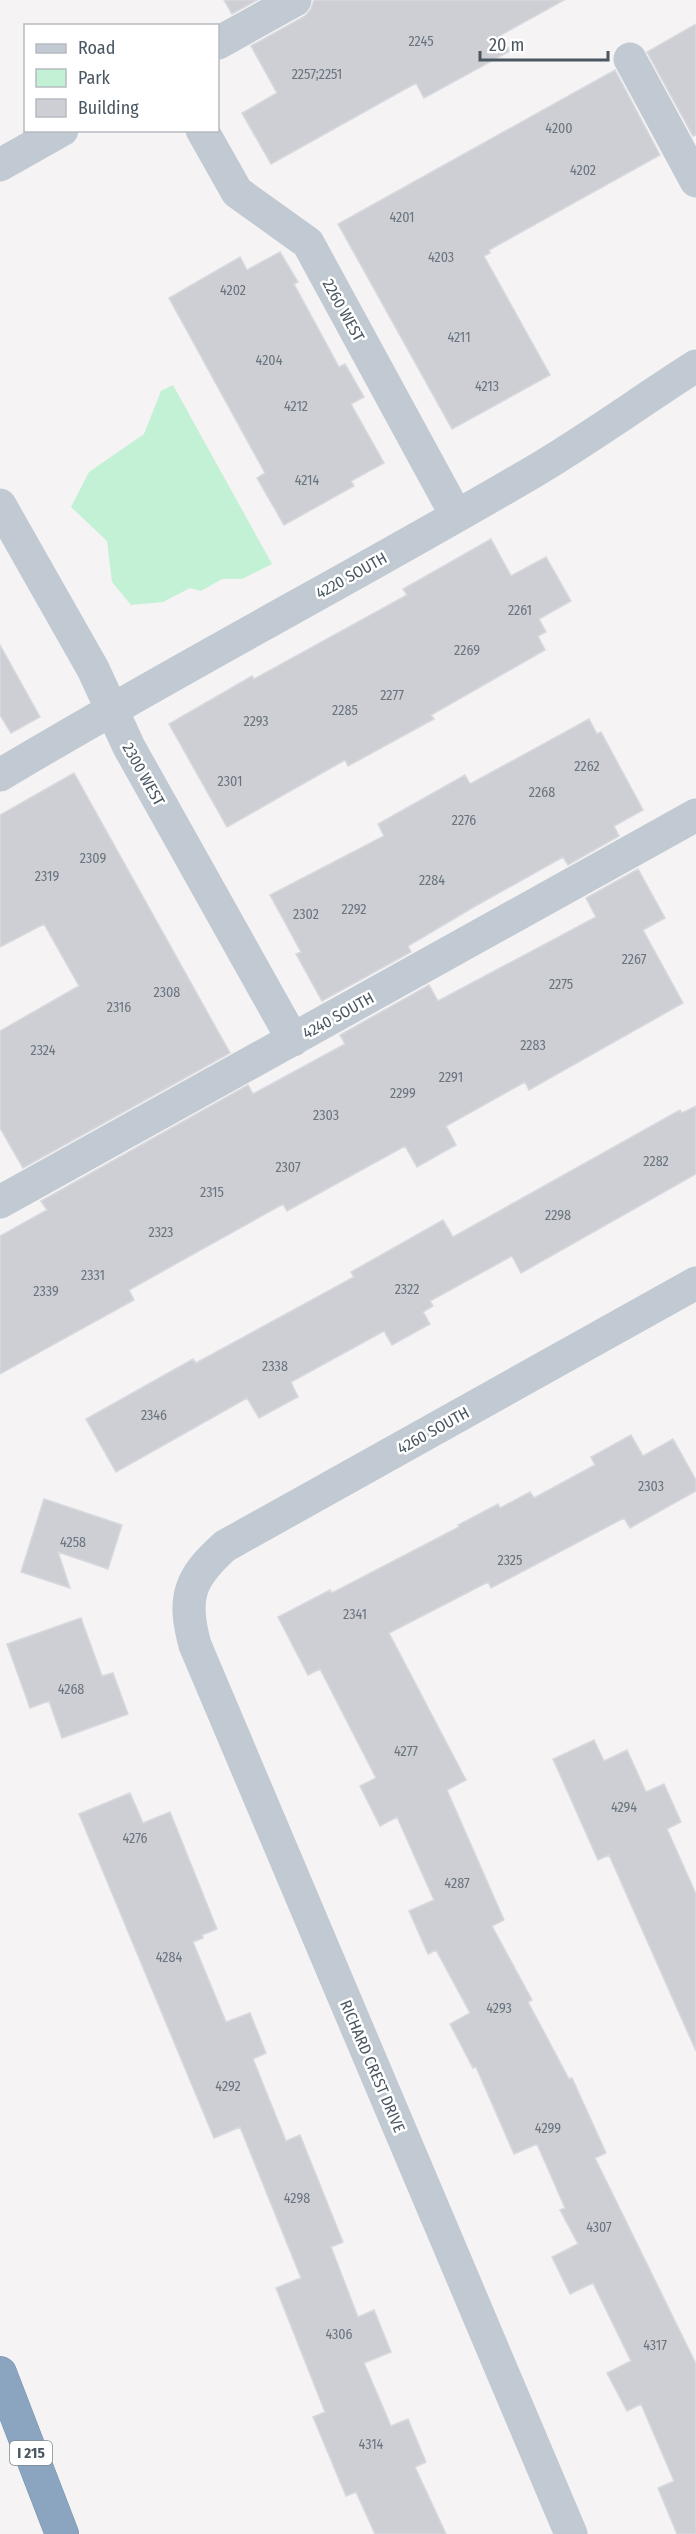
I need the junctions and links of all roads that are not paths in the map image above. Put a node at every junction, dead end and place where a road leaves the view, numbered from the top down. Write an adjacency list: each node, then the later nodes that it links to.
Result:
1 (295, 0): 2 (street)
2 (219, 42)
3 (630, 59): 7 (street)
4 (58, 132): 6 (street)
5 (203, 132): 10 (street, 2260 WEST)
6 (0, 165)
7 (696, 181)
8 (696, 366): 10 (street, 4220 SOUTH)
9 (0, 505): 11 (street, 2300 WEST)
10 (456, 515): 11 (street, 4220 SOUTH)
11 (111, 709): 12 (street, 4220 SOUTH); 14 (street, 2300 WEST)
12 (0, 775)
13 (686, 821): 14 (street, 4240 SOUTH)
14 (293, 1040): 15 (street, 4240 SOUTH)
15 (0, 1202)
16 (696, 1282): 17 (street, 4260 SOUTH)
17 (188, 1595): 20 (street, RICHARD CREST DRIVE)
18 (0, 2373): 19 (highway, I 215)
19 (62, 2534)
20 (571, 2534)

